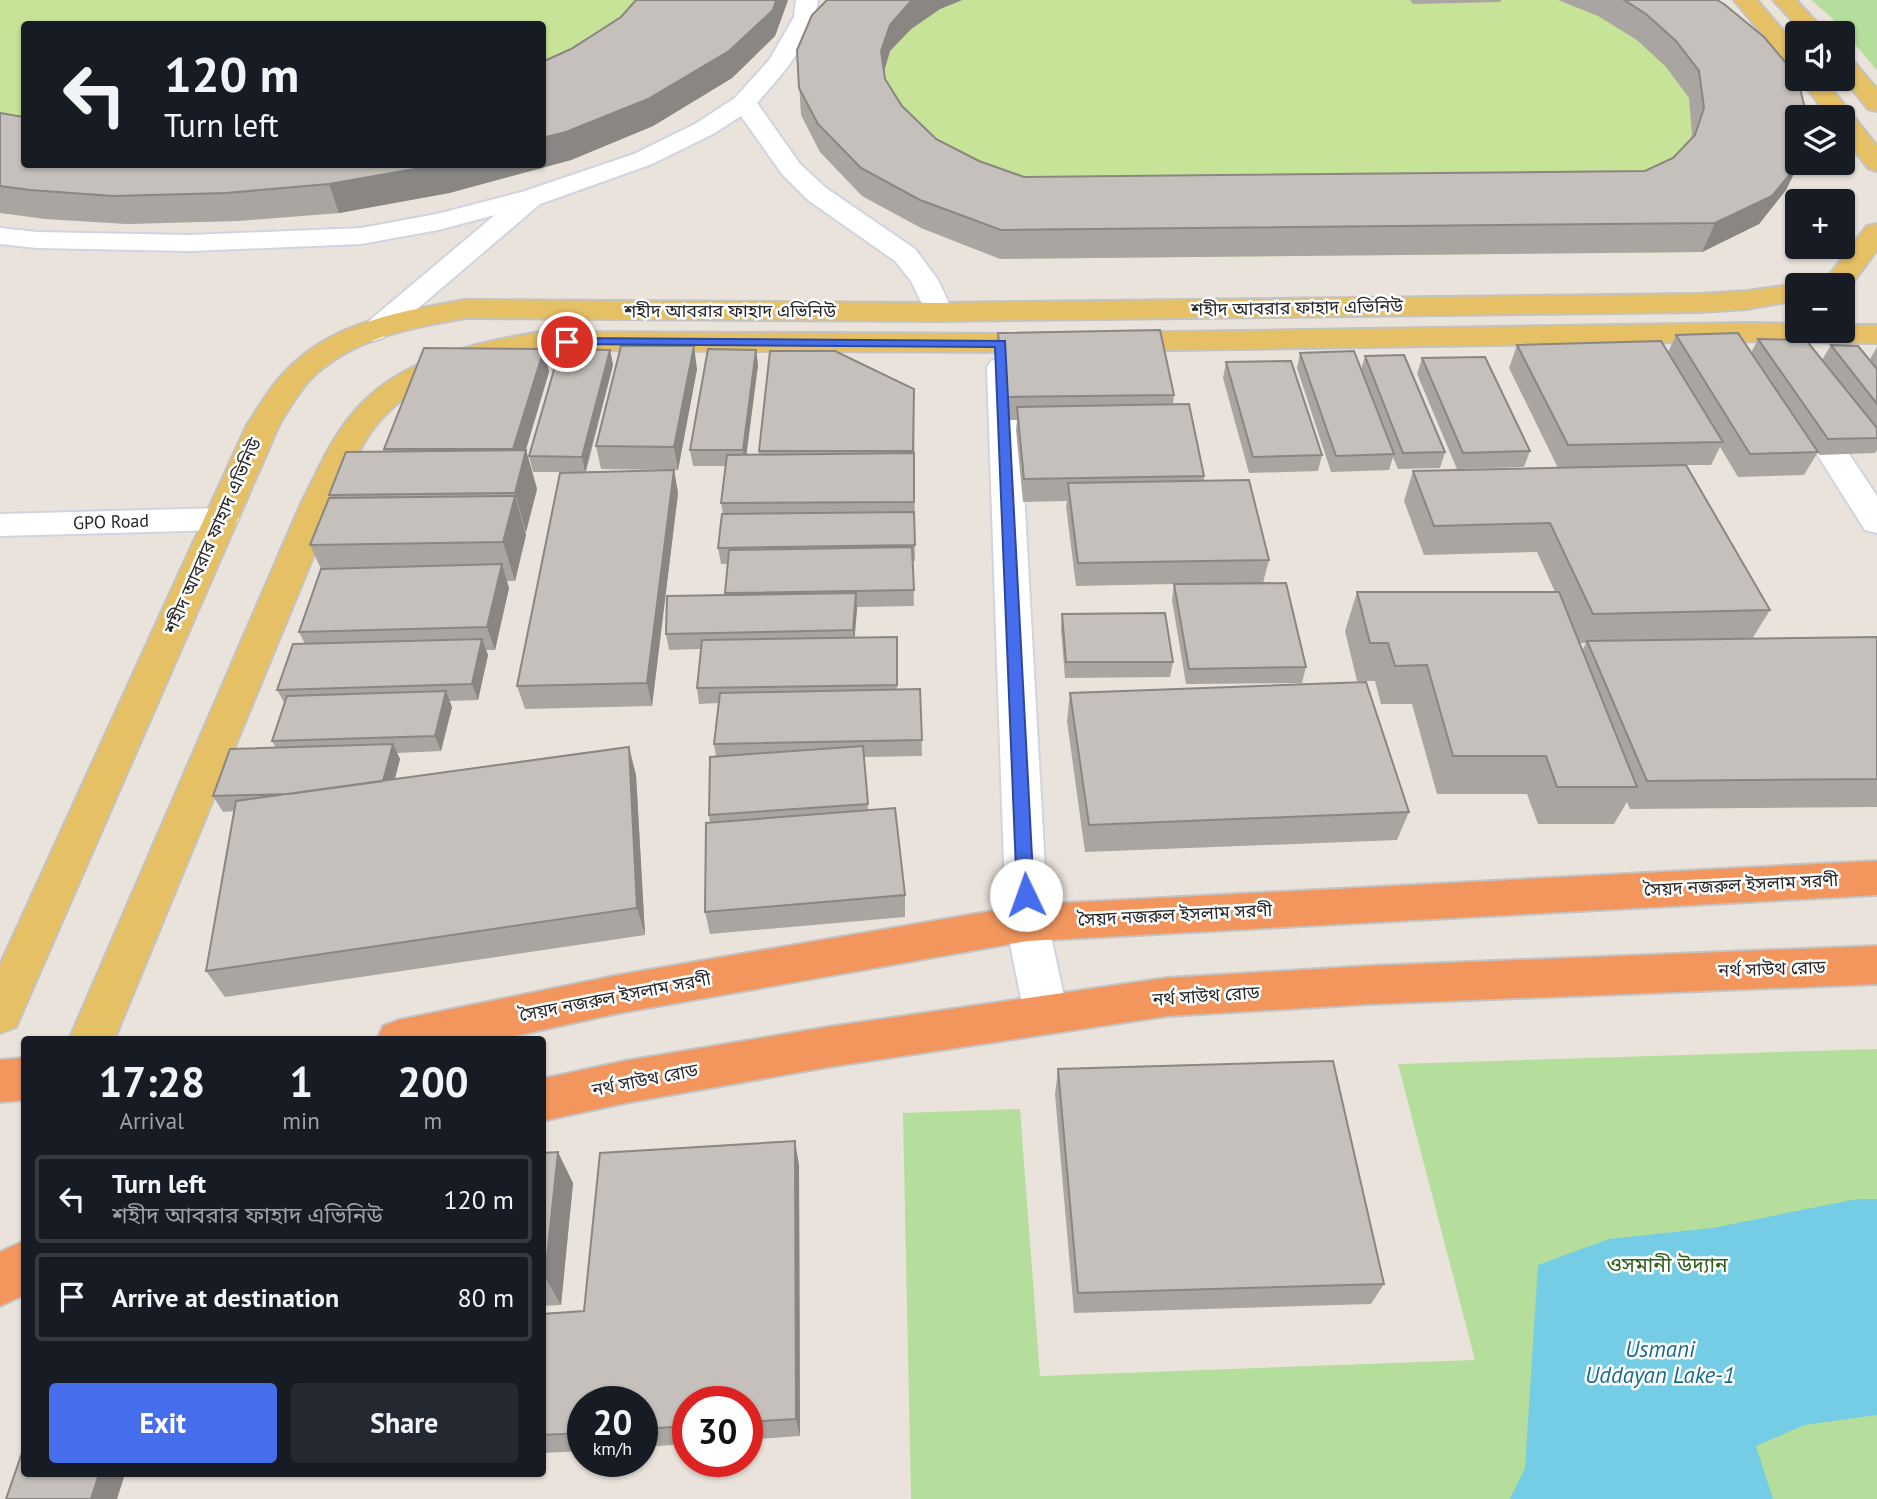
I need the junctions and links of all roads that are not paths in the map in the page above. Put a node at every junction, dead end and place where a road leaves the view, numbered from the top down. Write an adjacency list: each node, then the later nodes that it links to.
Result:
1 (807, 0): 8 (street)
2 (1745, 0): 5 (main road)
3 (1784, 0): 4 (main road)
4 (1804, 21)
5 (1785, 47)
6 (1855, 77): 9 (main road)
7 (1821, 91): 10 (main road)
8 (744, 103): 11 (street); 18 (street)
9 (1877, 104)
10 (1877, 163)
11 (531, 198): 13 (street); 19 (street)
12 (1877, 232): 14 (main road)
13 (0, 236)
14 (1842, 273)
15 (1877, 275): 16 (main road)
16 (1855, 280)
17 (1785, 294): 18 (main road, শহীদ আবরার ফাহাদ এভিনিউ)
18 (939, 312): 19 (main road, শহীদ আবরার ফাহাদ এভিনিউ)
19 (373, 332): 23 (main road, শহীদ আবরার ফাহাদ এভিনিউ)
20 (1752, 332): 21 (main road, শহীদ আবরার ফাহাদ এভিনিউ); 22 (main road, শহীদ আবরার ফাহাদ এভিনিউ); 24 (street)
21 (1877, 334)
22 (1000, 344): 27 (street); 31 (main road, শহীদ আবরার ফাহাদ এভিনিউ)
23 (222, 519): 25 (street, GPO Road); 29 (main road, শহীদ আবরার ফাহাদ এভিনিউ)
24 (1877, 522)
25 (0, 525)
26 (1877, 878): 27 (highway, সৈয়দ নজরুল ইসলাম সরণী)
27 (1027, 923): 30 (street); 32 (highway, সৈয়দ নজরুল ইসলাম সরণী)
28 (1877, 965): 30 (highway, নর্থ সাউথ রোড)
29 (0, 1013)
30 (1046, 1014): 35 (highway, নর্থ সাউথ রোড)
31 (93, 1036)
32 (418, 1036)
33 (21, 1079): 34 (highway)
34 (0, 1081)
35 (546, 1099)

